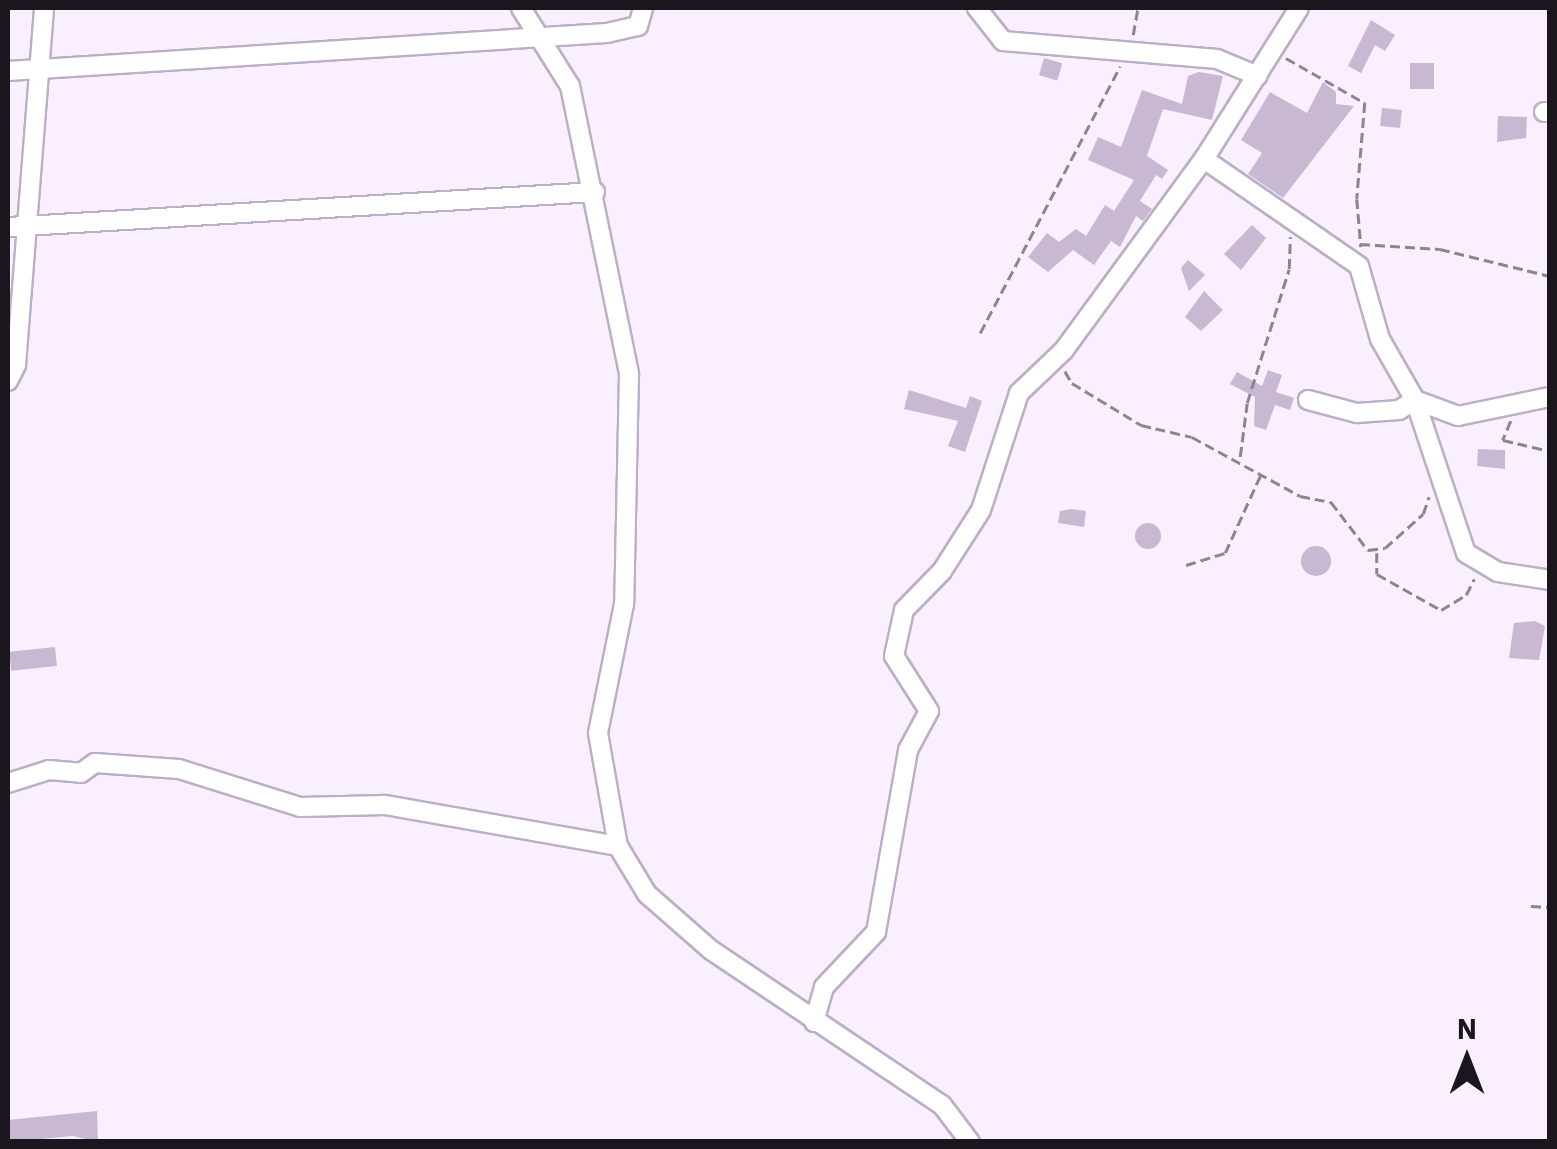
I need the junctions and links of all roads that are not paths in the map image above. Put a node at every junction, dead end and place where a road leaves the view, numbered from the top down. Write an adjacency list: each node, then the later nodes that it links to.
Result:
1 (44, 8): 7 (street)
2 (521, 8): 6 (street)
3 (643, 8): 6 (street)
4 (977, 8): 9 (street)
5 (1298, 8): 9 (street)
6 (544, 40): 7 (street); 11 (street)
7 (41, 69): 8 (street); 12 (street)
8 (8, 71)
9 (1258, 76): 10 (street)
10 (1204, 159): 16 (street); 20 (street)
11 (595, 192): 12 (street); 19 (street)
12 (16, 226): 13 (street)
13 (8, 381)
14 (1550, 396): 16 (street)
15 (1308, 400): 16 (street)
16 (1415, 400): 17 (street)
17 (1550, 580)
18 (8, 783): 19 (street)
19 (618, 846): 20 (street)
20 (814, 1022): 21 (street)
21 (970, 1142)

